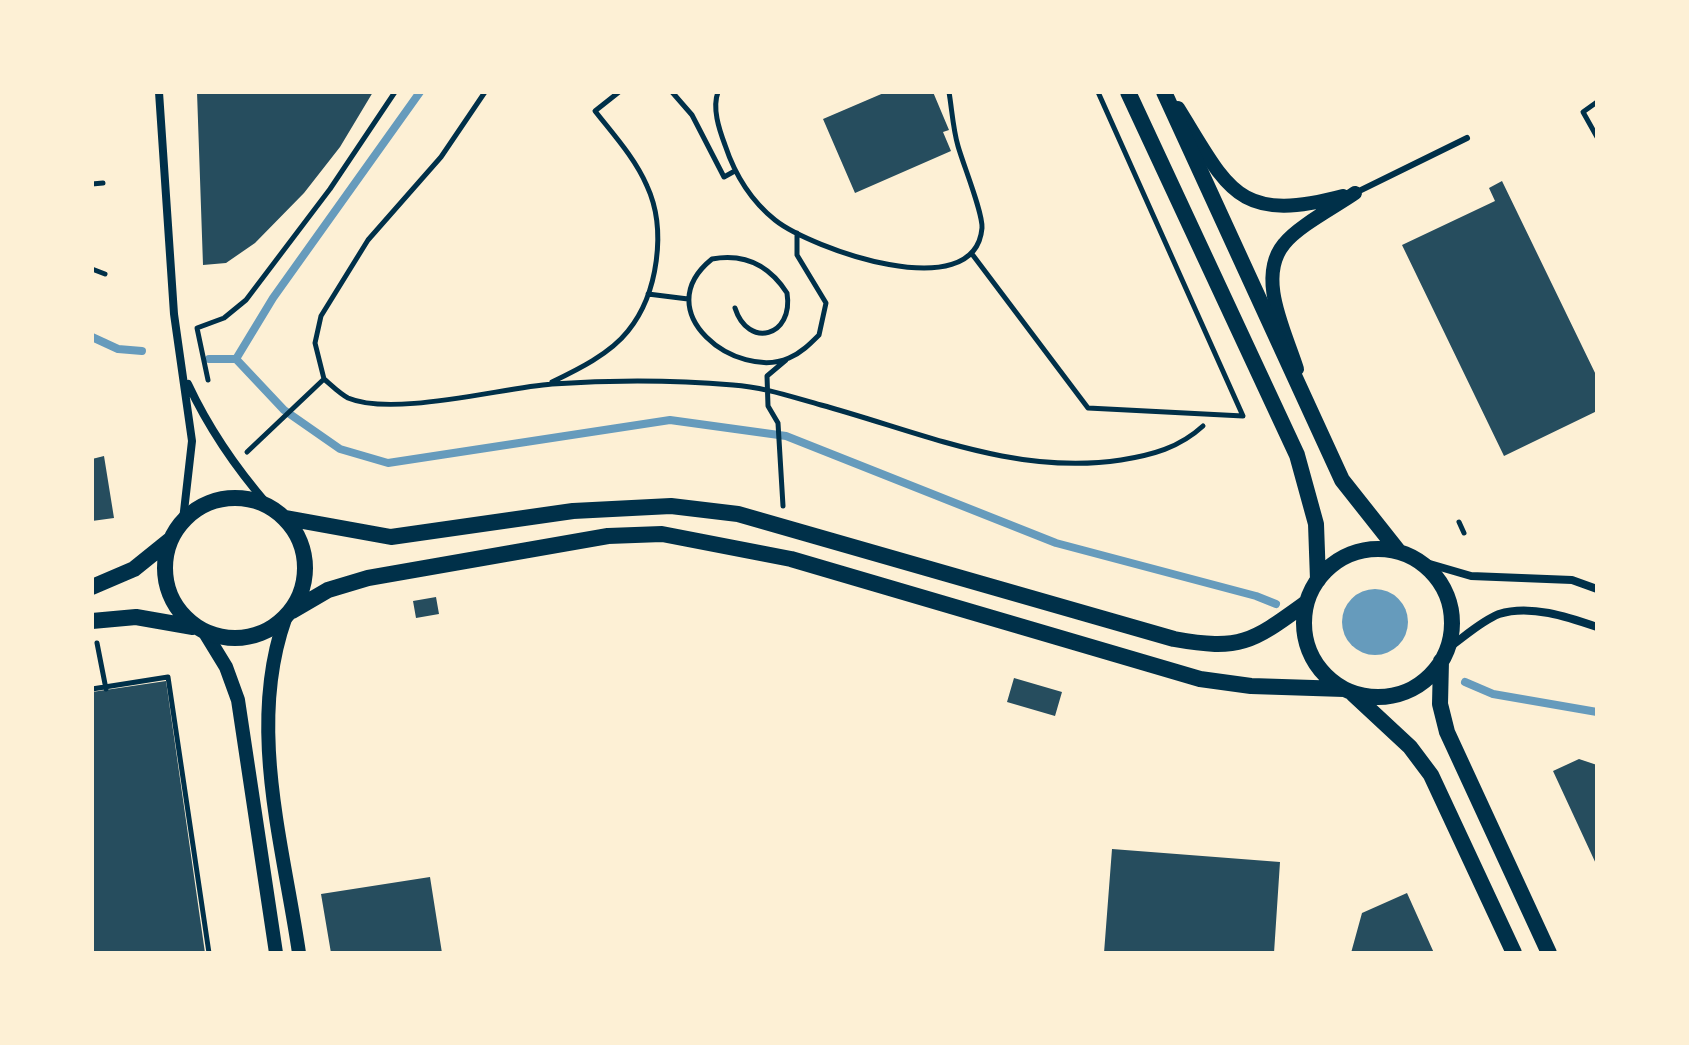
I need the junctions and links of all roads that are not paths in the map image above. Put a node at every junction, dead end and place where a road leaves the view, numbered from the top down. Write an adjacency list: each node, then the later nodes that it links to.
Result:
1 (159, 92): 6 (street)
2 (1128, 92): 14 (main road)
3 (1166, 92): 5 (street); 7 (main road)
4 (1467, 138): 5 (lane)
5 (1355, 193): 7 (street)
6 (184, 376): 8 (street); 10 (street)
7 (1306, 396): 12 (main road)
8 (268, 505): 9 (main road); 10 (main road)
9 (286, 518): 17 (main road); 18 (main road)
10 (183, 520): 11 (main road)
11 (170, 540): 15 (main road); 21 (main road)
12 (1399, 552): 13 (main road); 14 (main road)
13 (1416, 560): 16 (street); 22 (main road)
14 (1318, 580): 17 (main road)
15 (92, 587)
16 (1597, 589)
17 (1306, 603): 23 (main road)
18 (288, 615): 21 (main road); 23 (main road); 25 (street)
19 (92, 621): 21 (main road)
20 (1597, 627): 22 (street)
21 (200, 629): 24 (street)
22 (1444, 655): 23 (main road); 27 (main road)
23 (1348, 691): 26 (main road)
24 (276, 953)
25 (299, 953)
26 (1514, 953)
27 (1549, 953)

